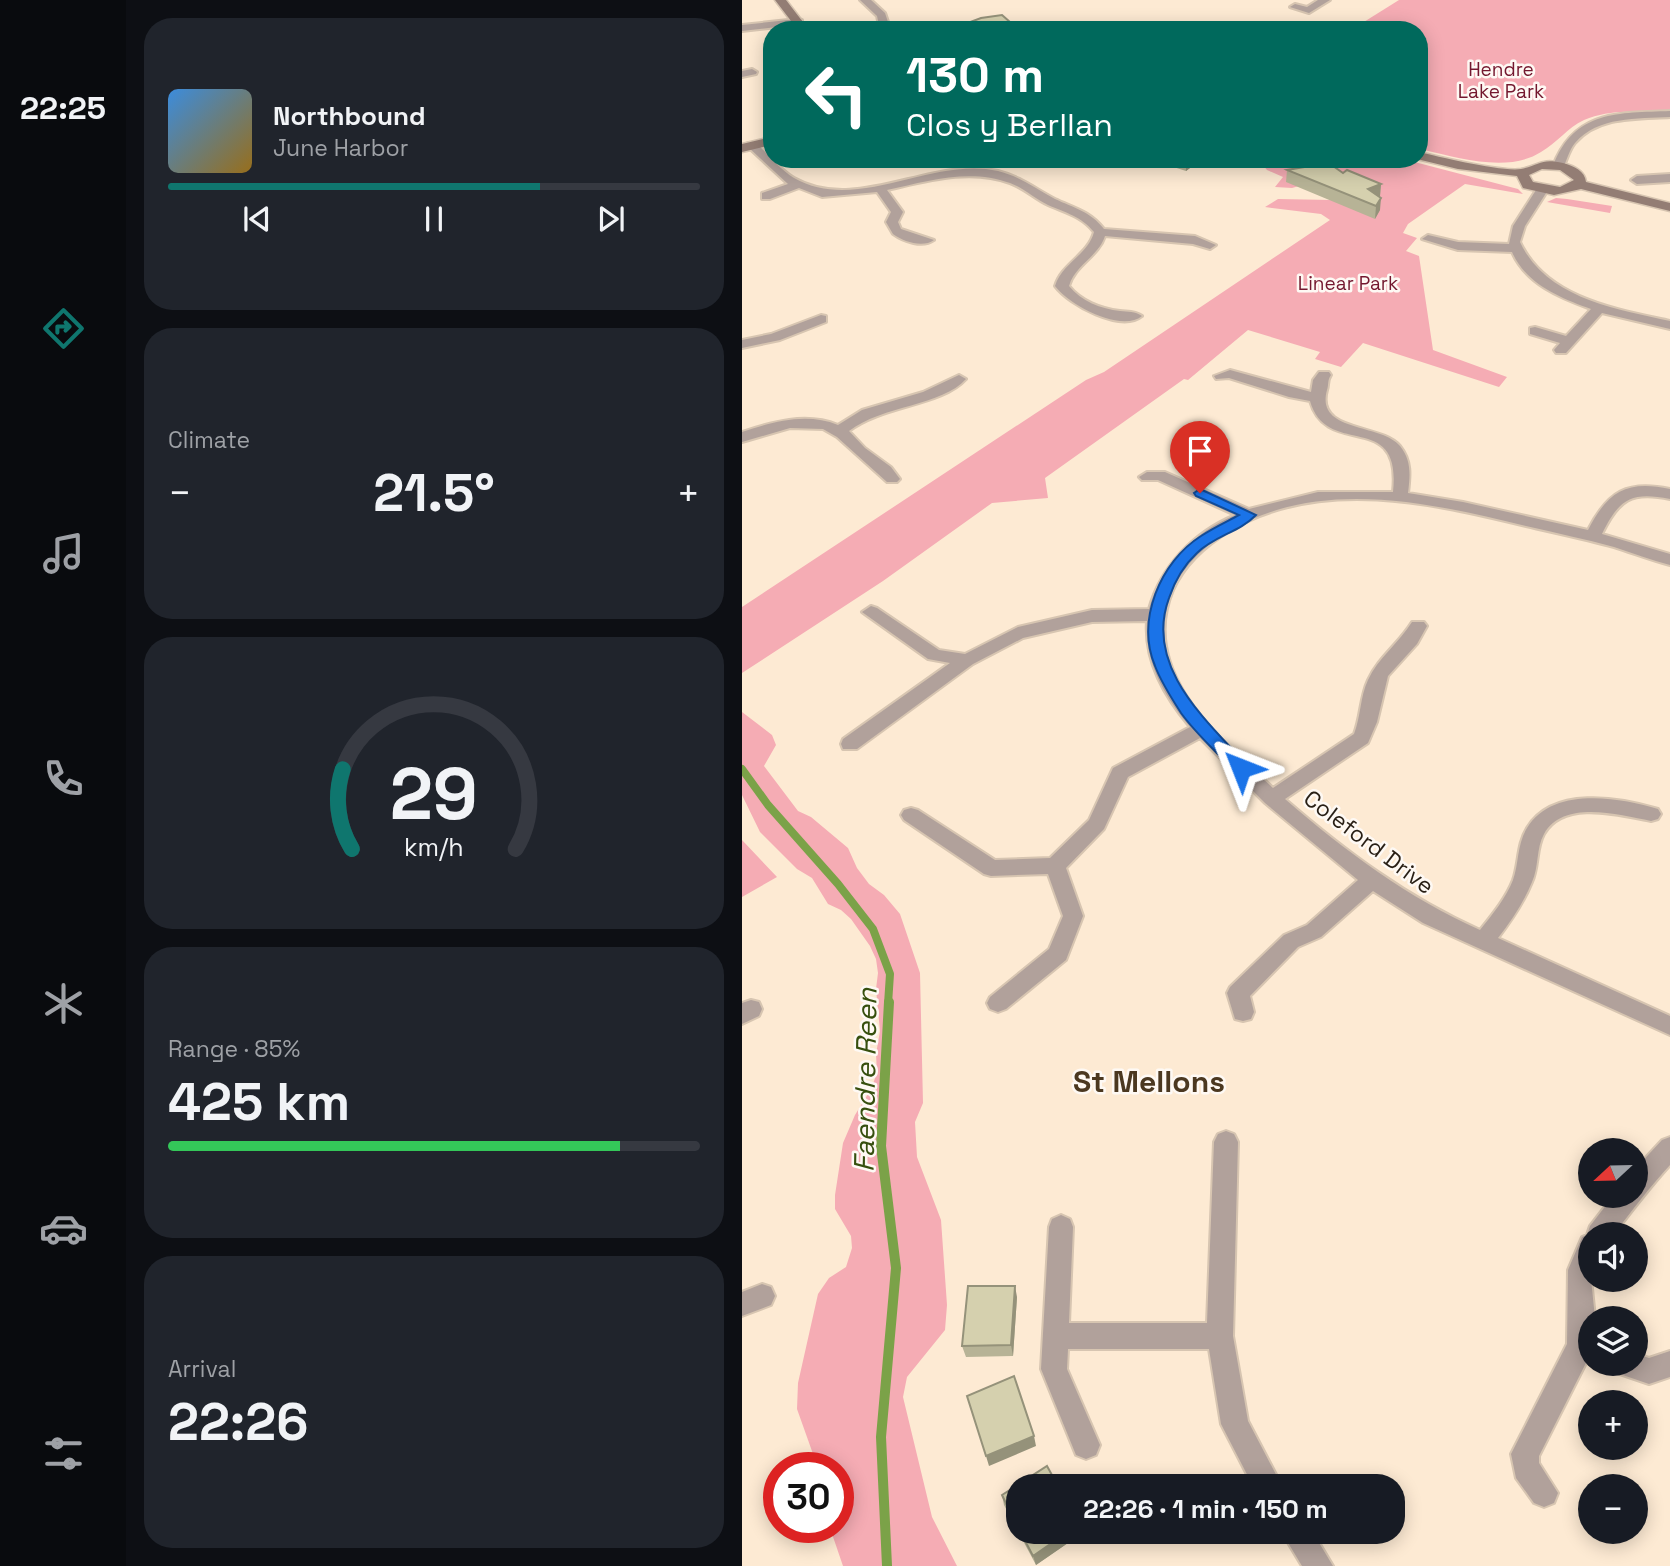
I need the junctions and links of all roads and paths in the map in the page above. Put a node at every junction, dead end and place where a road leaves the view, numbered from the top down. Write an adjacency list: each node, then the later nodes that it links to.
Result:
1 (780, 0): 5 (street)
2 (865, 0): 6 (street)
3 (1325, 0): 4 (street)
4 (1295, 7)
5 (797, 21)
6 (883, 21)
7 (763, 27): 8 (street)
8 (742, 28)
9 (1670, 114): 13 (street)
10 (747, 147): 12 (street)
11 (1428, 158): 18 (street)
12 (763, 159)
13 (1559, 166): 18 (street); 22 (street)
14 (774, 168): 23 (street)
15 (945, 168): 17 (street)
16 (1002, 168): 19 (street)
17 (947, 173): 19 (street); 24 (street)
18 (1522, 173): 25 (street)
19 (995, 174): 28 (street)
20 (1670, 178): 21 (street)
21 (1637, 180)
22 (1579, 184): 25 (street); 27 (street)
23 (796, 185): 24 (street); 26 (street)
24 (880, 188): 30 (street)
25 (1542, 190): 32 (street)
26 (766, 196)
27 (1670, 207)
28 (1100, 232): 31 (street); 34 (street)
29 (1428, 239): 32 (street)
30 (928, 240)
31 (1210, 245)
32 (1515, 248): 33 (street)
33 (1600, 307): 36 (street); 37 (street)
34 (1135, 316)
35 (821, 319): 38 (street)
36 (1670, 325)
37 (1535, 331)
38 (742, 344)
39 (1324, 375): 42 (street)
40 (1222, 376): 42 (street)
41 (958, 379): 43 (street)
42 (1316, 397): 48 (street)
43 (839, 430): 44 (street); 46 (street)
44 (742, 437)
45 (1147, 477): 49 (street)
46 (892, 479)
47 (1670, 494): 50 (street)
48 (1400, 497): 49 (street, Coleford Drive); 50 (street, Coleford Drive)
49 (1249, 515): 53 (street, Coleford Drive)
50 (1593, 537): 51 (street, Coleford Drive)
51 (1670, 561)
52 (871, 612): 55 (street)
53 (1156, 615): 55 (street); 56 (street, Coleford Drive)
54 (1418, 626): 58 (street)
55 (967, 660): 57 (street)
56 (1203, 729): 58 (street, Coleford Drive); 61 (street)
57 (850, 744)
58 (1272, 798): 62 (street, Coleford Drive)
59 (1651, 814): 63 (street)
60 (911, 815): 61 (street)
61 (1055, 866): 64 (street)
62 (1372, 880): 63 (street, Coleford Drive); 65 (street)
63 (1484, 942): 66 (street, Coleford Drive)
64 (998, 1003)
65 (1243, 1012)
66 (1670, 1026)
67 (1226, 1142): 74 (street)
68 (1670, 1148): 69 (street)
69 (1648, 1172)
70 (1619, 1208): 71 (street)
71 (1608, 1222)
72 (1061, 1227): 73 (street)
73 (1056, 1336): 74 (street); 78 (street)
74 (1220, 1336): 79 (street)
75 (1578, 1361): 80 (street)
76 (1670, 1364): 77 (street)
77 (1648, 1371)
78 (1086, 1445)
79 (1262, 1474)
80 (1544, 1493)
81 (1304, 1544): 82 (street)
82 (1319, 1566)

